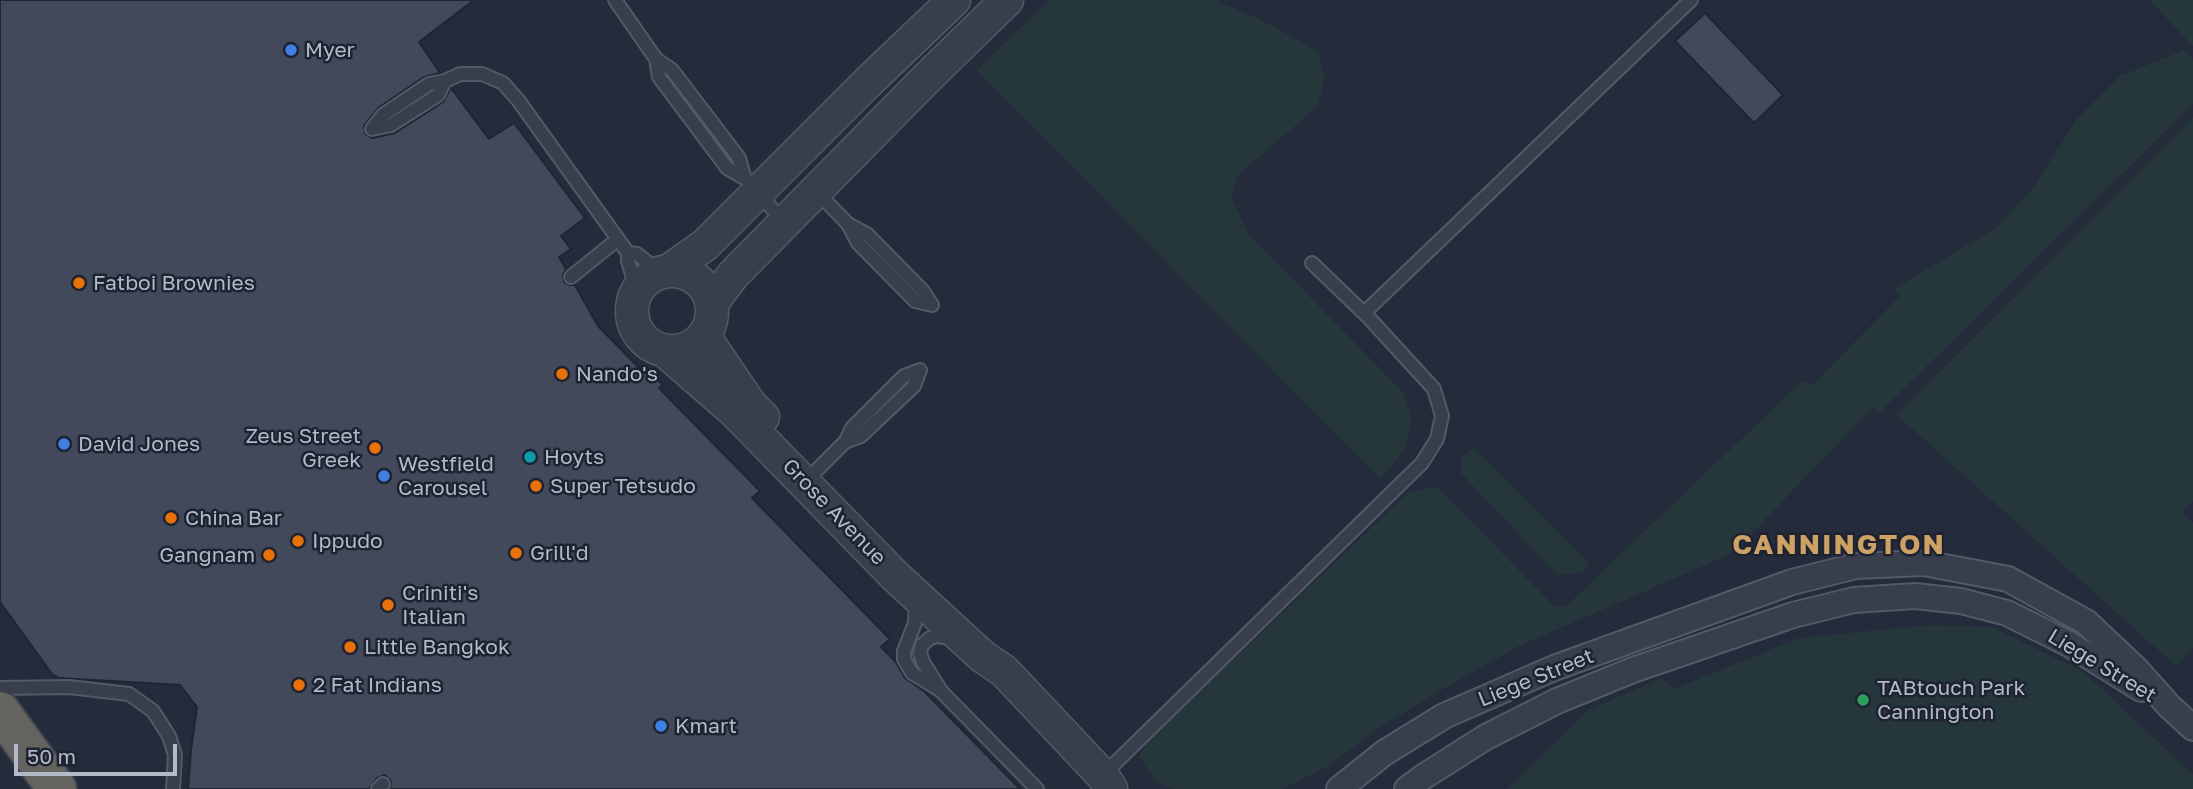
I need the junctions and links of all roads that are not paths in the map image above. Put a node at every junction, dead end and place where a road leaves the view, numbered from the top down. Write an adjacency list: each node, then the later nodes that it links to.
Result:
1 (615, 0): 6 (lane)
2 (954, 0): 6 (street)
3 (1007, 0): 7 (street)
4 (1691, 0): 16 (lane)
5 (445, 81): 5 (lane); 10 (lane)
6 (751, 184): 8 (lane); 14 (street)
7 (816, 191): 8 (street); 9 (lane)
8 (785, 223): 15 (street)
9 (848, 224): 9 (lane)
10 (618, 239): 11 (lane); 13 (lane)
11 (628, 253): 14 (lane); 14 (lane)
12 (1312, 263): 16 (lane)
13 (571, 277)
14 (655, 278): 15 (street); 18 (street)
15 (712, 303): 17 (street)
16 (1364, 313): 30 (lane)
17 (705, 337): 18 (street); 20 (street, Grose Avenue)
18 (665, 351): 20 (street, Grose Avenue)
19 (845, 442): 19 (lane); 20 (lane)
20 (812, 476): 21 (street, Grose Avenue); 23 (street, Grose Avenue)
21 (915, 594): 22 (street, Grose Avenue); 25 (lane)
22 (965, 641): 23 (street, Grose Avenue); 25 (lane)
23 (1004, 671): 30 (street, Grose Avenue)
24 (0, 688): 31 (lane)
25 (941, 691): 32 (lane)
26 (2169, 706): 28 (street); 33 (street, Liege Street); 34 (street, Liege Street)
27 (0, 711): 29 (highway)
28 (2193, 728)
29 (53, 785)
30 (1112, 785)
31 (173, 789)
32 (1037, 789)
33 (1339, 789)
34 (1407, 789)

